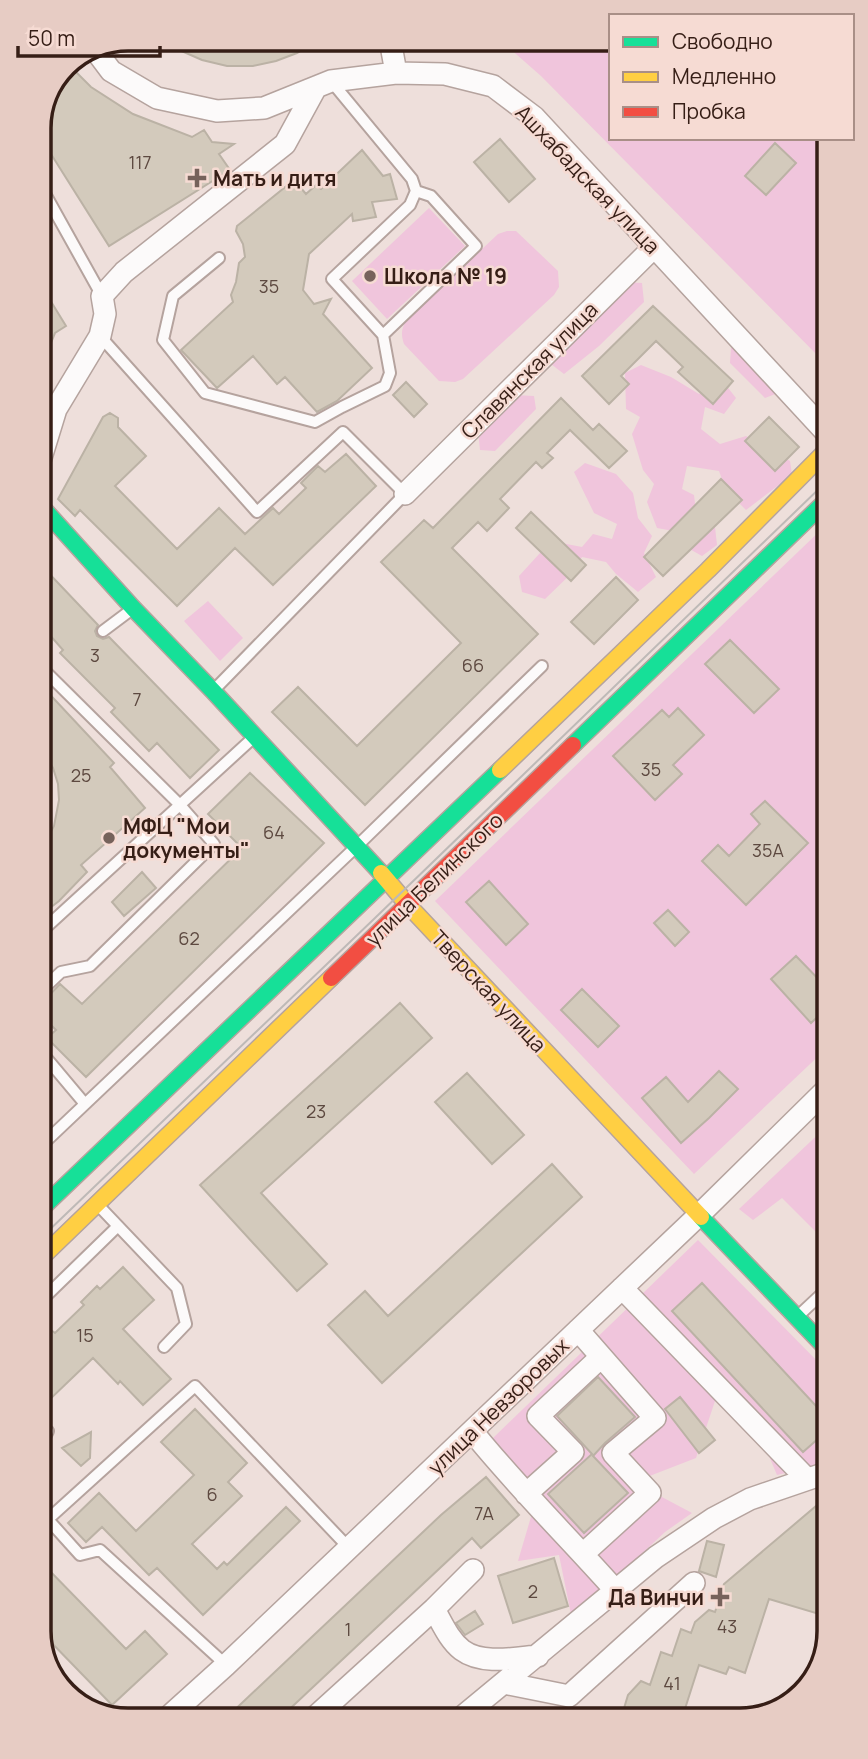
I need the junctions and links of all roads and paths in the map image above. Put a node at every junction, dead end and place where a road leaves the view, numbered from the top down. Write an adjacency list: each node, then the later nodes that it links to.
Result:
1 (392, 51): 3 (street)
2 (100, 56): 4 (street, Ашхабадская улица)
3 (396, 73): 4 (street, Ашхабадская улица); 7 (street, Ашхабадская улица)
4 (323, 85): 5 (lane); 9 (street)
5 (416, 191): 10 (lane); 10 (lane)
6 (51, 205): 9 (lane)
7 (654, 247): 14 (street, Ашхабадская улица); 17 (street, Славянская улица)
8 (219, 258): 10 (lane)
9 (102, 296): 11 (street)
10 (383, 335)
11 (100, 336): 13 (street); 17 (lane)
12 (51, 404): 13 (lane)
13 (56, 409): 15 (street)
14 (817, 422)
15 (51, 425)
16 (817, 460): 28 (main road, улица Белинского)
17 (405, 494): 24 (lane)
18 (817, 510): 29 (main road, улица Белинского)
19 (51, 517): 20 (main road, Тверская улица)
20 (133, 608): 21 (lane); 24 (main road, Тверская улица)
21 (103, 631)
22 (542, 666): 27 (lane)
23 (51, 677): 26 (lane)
24 (213, 691): 25 (main road, Тверская улица)
25 (255, 736): 26 (lane); 27 (main road, Тверская улица)
26 (180, 805): 30 (lane); 31 (lane)
27 (357, 846): 28 (main road, Тверская улица); 34 (lane)
28 (387, 878): 29 (main road, Тверская улица); 36 (main road, улица Белинского)
29 (408, 905): 37 (main road, улица Белинского); 38 (main road, Тверская улица)
30 (51, 923)
31 (51, 981)
32 (51, 1064): 34 (lane)
33 (817, 1099): 38 (street, улица Невзоровых)
34 (85, 1104): 35 (lane)
35 (51, 1136)
36 (51, 1199)
37 (97, 1204): 39 (lane); 40 (main road, улица Белинского)
38 (699, 1216): 41 (street, улица Невзоровых); 44 (main road, Тверская улица)
39 (118, 1226): 42 (lane); 47 (lane)
40 (51, 1248)
41 (622, 1288): 45 (street, улица Невзоровых); 51 (street)
42 (51, 1291)
43 (817, 1298): 44 (lane)
44 (797, 1317): 46 (main road, Тверская улица)
45 (578, 1330): 48 (street); 49 (street, улица Невзоровых)
46 (817, 1338)
47 (164, 1347)
48 (601, 1357): 52 (street); 56 (street)
49 (472, 1431): 52 (street); 55 (street, улица Невзоровых)
50 (817, 1476): 51 (street)
51 (807, 1479): 59 (street)
52 (526, 1494): 56 (street)
53 (51, 1515): 55 (lane)
54 (51, 1524): 62 (lane)
55 (349, 1548): 62 (street, улица Невзоровых)
56 (583, 1553): 59 (street)
57 (473, 1570): 60 (street)
58 (694, 1583): 63 (street)
59 (616, 1591): 61 (street)
60 (434, 1609): 61 (street); 65 (street)
61 (538, 1656): 63 (street)
62 (226, 1665): 64 (street, улица Невзоровых)
63 (504, 1683): 66 (street)
64 (178, 1708)
65 (325, 1708)
66 (473, 1708)

